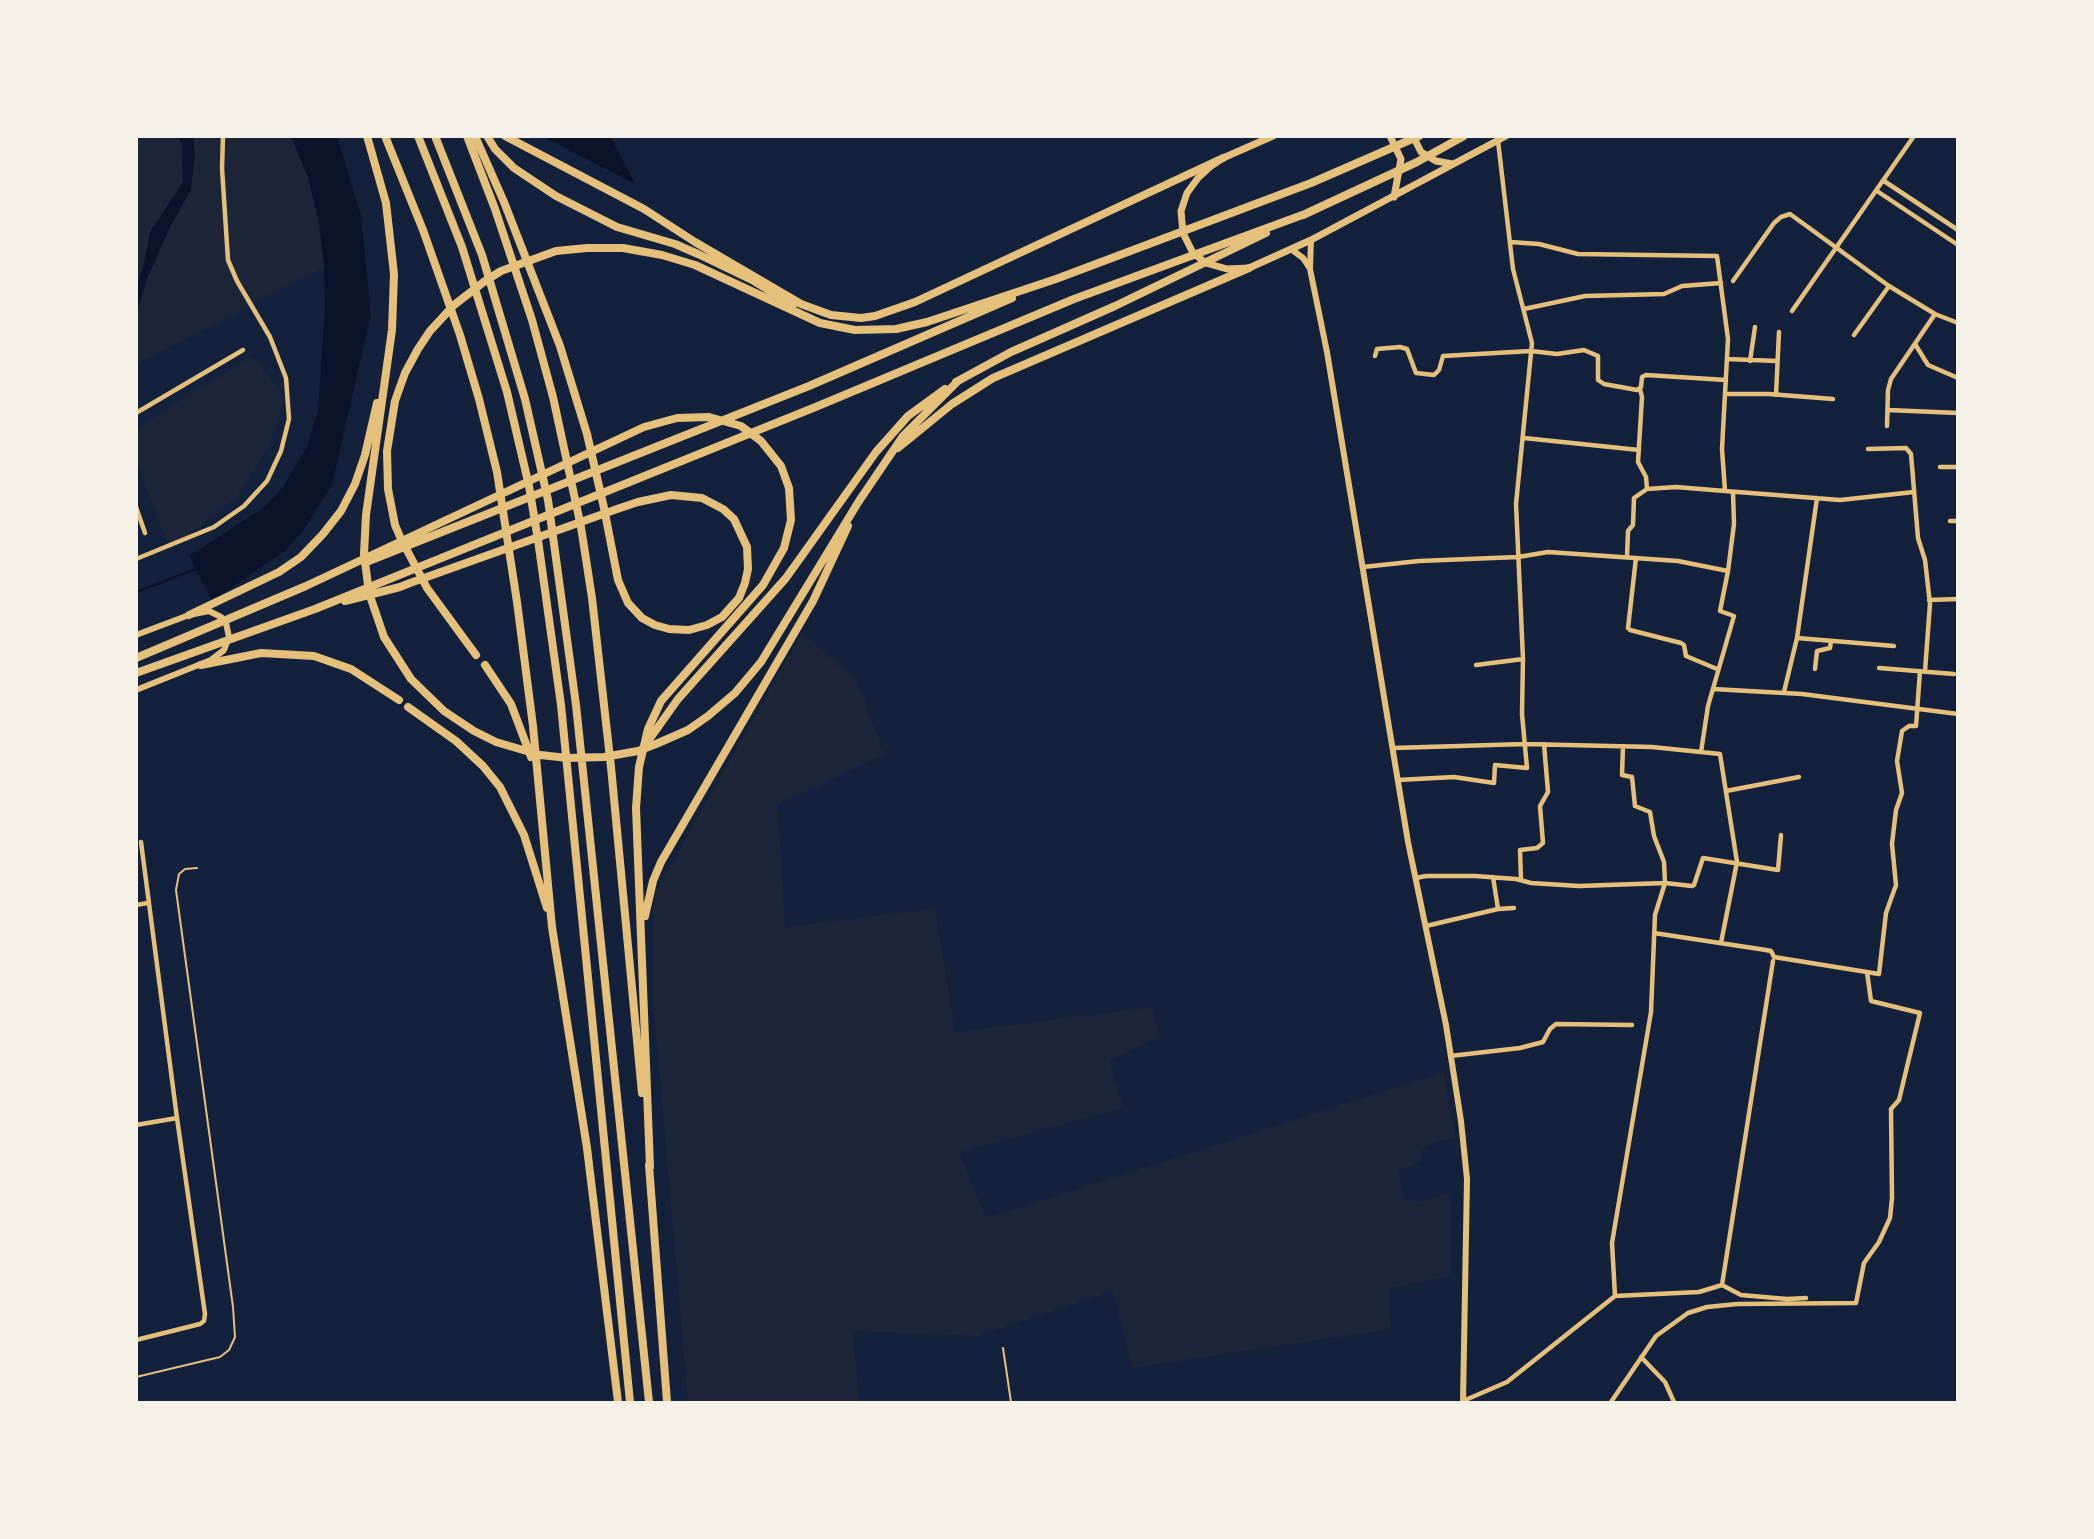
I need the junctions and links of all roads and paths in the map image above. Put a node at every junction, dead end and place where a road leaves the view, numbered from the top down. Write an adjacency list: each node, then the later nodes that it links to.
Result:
1 (223, 136): 82 (street)
2 (367, 136): 46 (highway)
3 (385, 136): 119 (highway)
4 (418, 136): 155 (highway)
5 (435, 136): 156 (highway)
6 (467, 136): 146 (highway)
7 (475, 136): 88 (highway)
8 (487, 136): 39 (highway)
9 (505, 136): 18 (highway)
10 (1390, 136): 22 (main road)
11 (1413, 136): 19 (main road)
12 (1419, 136): 32 (highway)
13 (1464, 136): 23 (highway)
14 (1506, 136): 17 (main road)
15 (1914, 136): 20 (street)
16 (1272, 137): 18 (main road)
17 (1498, 141): 19 (main road); 26 (street)
18 (1223, 158): 30 (main road)
19 (1454, 164): 22 (main road)
20 (1884, 181): 21 (street); 24 (street)
21 (1877, 191): 27 (street); 28 (street)
22 (1394, 197): 25 (main road)
23 (1305, 214): 54 (highway); 88 (highway)
24 (1958, 230)
25 (1311, 240): 29 (main road); 31 (main road)
26 (1510, 242): 34 (street); 36 (street)
27 (1958, 245)
28 (1836, 247): 33 (street); 35 (street); 37 (street)
29 (1291, 249): 30 (main road); 31 (main road)
30 (1248, 268): 66 (highway)
31 (1310, 269): 83 (main road)
32 (1056, 279): 39 (highway); 85 (highway)
33 (1733, 281)
34 (1721, 283): 36 (street); 49 (street)
35 (1889, 286): 38 (street); 43 (street)
36 (1524, 309): 47 (street)
37 (1792, 312)
38 (1935, 314): 40 (street); 44 (street)
39 (820, 323): 94 (highway)
40 (1958, 323)
41 (1755, 327): 50 (street)
42 (1779, 332): 51 (street)
43 (1854, 335)
44 (1914, 344): 52 (street); 59 (street)
45 (243, 351): 60 (street)
46 (389, 351): 74 (highway); 89 (highway)
47 (1531, 351): 48 (street); 55 (street); 63 (street)
48 (1375, 356)
49 (1727, 359): 50 (street); 53 (street)
50 (1750, 361): 51 (street)
51 (1777, 361): 57 (street)
52 (1958, 378)
53 (1726, 380): 55 (street); 56 (street)
54 (958, 381): 66 (highway); 118 (highway)
55 (1640, 388): 65 (street)
56 (1726, 394): 57 (street); 70 (street)
57 (1776, 395): 58 (street)
58 (1833, 400)
59 (1888, 410): 61 (street); 62 (street)
60 (136, 413)
61 (1958, 413)
62 (1887, 426)
63 (1524, 438): 65 (street); 79 (street)
64 (1868, 449): 72 (street)
65 (1639, 450): 69 (street)
66 (892, 453): 74 (highway)
67 (1940, 467): 68 (street)
68 (1958, 467)
69 (1647, 489): 70 (street); 80 (street)
70 (1725, 491): 71 (street)
71 (1733, 492): 73 (street); 84 (street)
72 (1914, 492): 73 (street); 87 (street)
73 (1817, 498): 91 (street)
74 (859, 501): 137 (highway)
75 (136, 507): 78 (street)
76 (1950, 521): 77 (street)
77 (1958, 521)
78 (145, 533)
79 (1518, 557): 80 (street); 83 (street); 96 (street)
80 (1628, 557): 81 (street)
81 (1636, 558): 84 (street); 101 (street)
82 (136, 559)
83 (1363, 567): 116 (main road)
84 (1728, 571): 101 (street)
85 (306, 586): 95 (highway); 118 (highway)
86 (1958, 598): 87 (street)
87 (1929, 600): 103 (street)
88 (315, 609): 104 (highway)
89 (189, 615): 90 (main road); 97 (main road)
90 (136, 635)
91 (1797, 638): 92 (street); 108 (street)
92 (1831, 640): 93 (street); 102 (street)
93 (1894, 646)
94 (476, 655)
95 (136, 658)
96 (1523, 659): 99 (street); 113 (street)
97 (201, 665): 106 (main road); 109 (highway)
98 (485, 665): 119 (highway)
99 (1476, 665)
100 (1879, 668): 103 (street)
101 (1717, 669): 107 (street)
102 (1815, 669)
103 (1923, 671): 105 (street); 111 (street)
104 (136, 673)
105 (1954, 674)
106 (136, 690)
107 (1713, 690): 108 (street); 117 (street)
108 (1784, 692): 111 (street)
109 (399, 700)
110 (408, 707): 136 (highway)
111 (1917, 709): 112 (street); 141 (street)
112 (1958, 714)
113 (1525, 744): 114 (street); 116 (street); 121 (street)
114 (1544, 744): 115 (street); 129 (street)
115 (1623, 746): 117 (street); 130 (street)
116 (1393, 748): 121 (main road)
117 (1700, 752): 122 (street)
118 (642, 753): 137 (highway)
119 (537, 773): 136 (highway)
120 (1799, 777): 122 (street)
121 (1398, 780): 128 (main road)
122 (1726, 791): 125 (street)
123 (1781, 835): 125 (street)
124 (141, 842): 131 (street)
125 (1737, 862): 130 (street); 139 (street)
126 (197, 868): 153 (lane)
127 (1493, 877): 128 (street); 129 (street); 134 (street)
128 (1416, 878): 135 (main road)
129 (1521, 880): 130 (street)
130 (1665, 883): 138 (street)
131 (148, 904): 132 (street); 144 (street)
132 (136, 905)
133 (1514, 908): 134 (street)
134 (1498, 909): 135 (street)
135 (1426, 926): 143 (main road)
136 (552, 928): 154 (highway)
137 (642, 930): 146 (highway)
138 (1654, 933): 139 (street); 148 (street)
139 (1721, 943): 141 (street)
140 (1773, 961): 147 (street)
141 (1867, 972): 152 (street)
142 (1632, 1024): 143 (street)
143 (1450, 1056): 159 (main road)
144 (177, 1118): 145 (street); 150 (street)
145 (136, 1125)
146 (650, 1167): 157 (highway)
147 (1722, 1285): 148 (street); 149 (street)
148 (1615, 1296): 159 (street)
149 (1806, 1298)
150 (136, 1340)
151 (1003, 1348): 158 (lane)
152 (1642, 1357): 160 (street); 161 (street)
153 (136, 1377)
154 (618, 1402)
155 (630, 1402)
156 (649, 1402)
157 (667, 1402)
158 (1011, 1402)
159 (1464, 1402)
160 (1611, 1402)
161 (1674, 1402)

